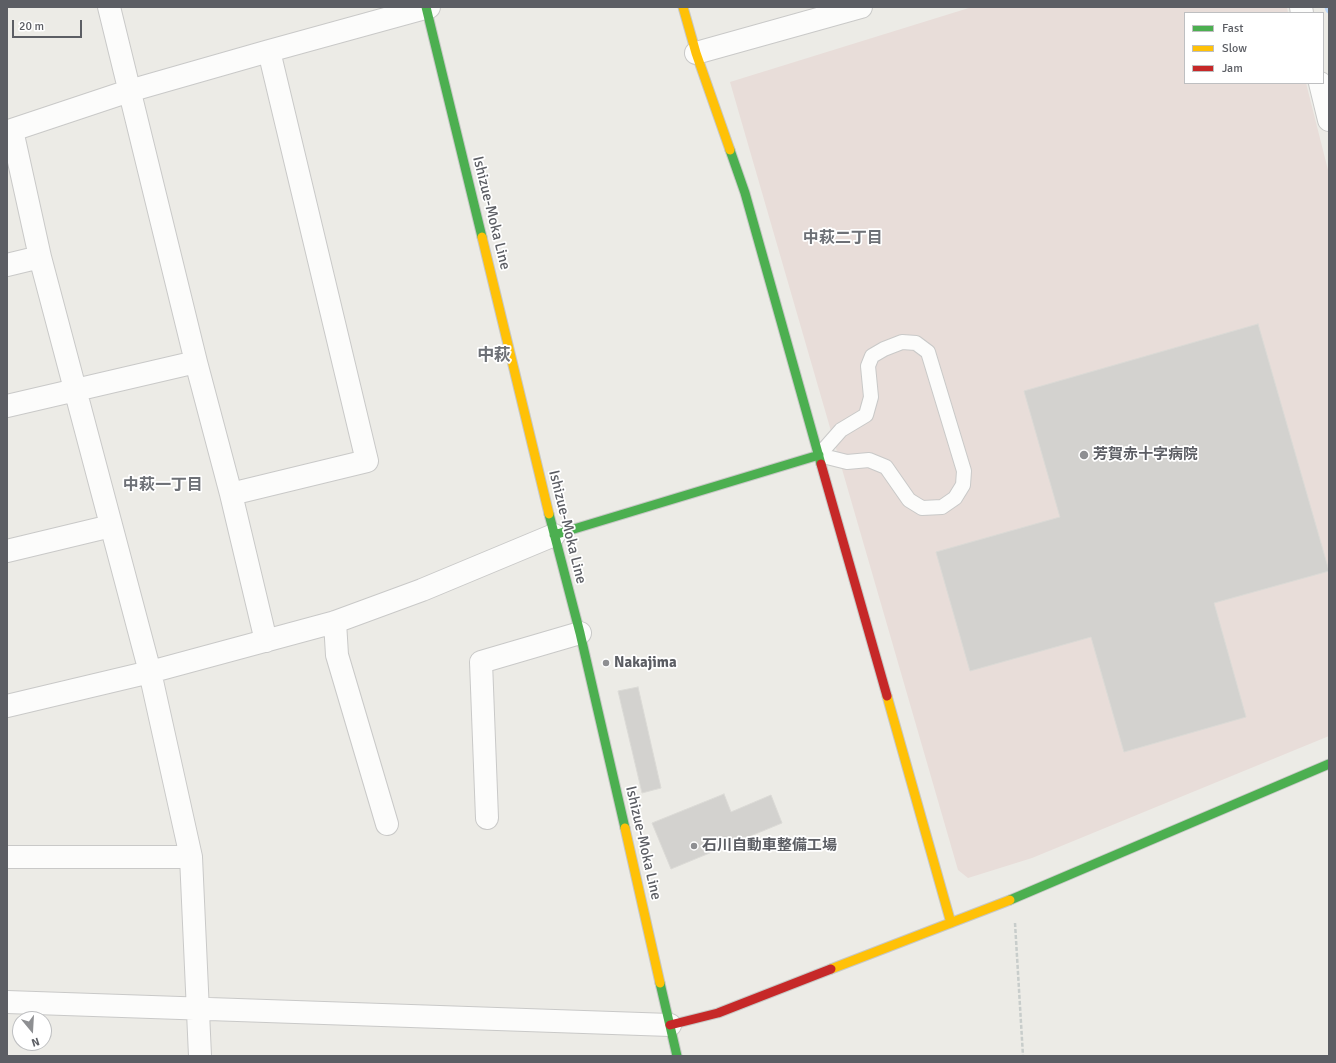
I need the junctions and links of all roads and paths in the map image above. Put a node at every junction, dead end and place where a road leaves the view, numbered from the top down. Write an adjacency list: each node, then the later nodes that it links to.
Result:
1 (109, 7): 9 (street)
2 (427, 7): 6 (street); 20 (street, Ishizue-Moka Line)
3 (683, 7): 7 (street)
4 (861, 7): 5 (street)
5 (828, 12): 7 (street)
6 (269, 52): 9 (street); 18 (street)
7 (696, 53): 17 (street)
8 (1320, 84): 10 (street)
9 (129, 91): 11 (street); 14 (street)
10 (1329, 120)
11 (9, 130): 12 (street)
12 (40, 257): 13 (street); 15 (street)
13 (7, 265)
14 (196, 362): 15 (street); 18 (street)
15 (75, 390): 16 (street); 19 (street)
16 (7, 406)
17 (819, 455): 17 (lane); 20 (street); 33 (street)
18 (231, 494): 24 (street)
19 (111, 526): 21 (street); 25 (street)
20 (554, 535): 22 (street); 23 (street, Ishizue-Moka Line)
21 (7, 551)
22 (335, 622): 24 (street); 29 (street)
23 (580, 633): 28 (street); 36 (street, Ishizue-Moka Line)
24 (266, 641): 25 (street)
25 (150, 672): 26 (street); 31 (street)
26 (7, 706)
27 (1329, 764): 32 (street)
28 (487, 818)
29 (387, 824)
30 (7, 857): 31 (street)
31 (191, 857): 35 (street)
32 (1013, 899): 33 (street); 39 (path)
33 (951, 923): 36 (street)
34 (7, 1002): 35 (street)
35 (198, 1008): 36 (street); 37 (street)
36 (670, 1025): 38 (street, Ishizue-Moka Line)
37 (200, 1056)
38 (677, 1056)
39 (1023, 1056)

